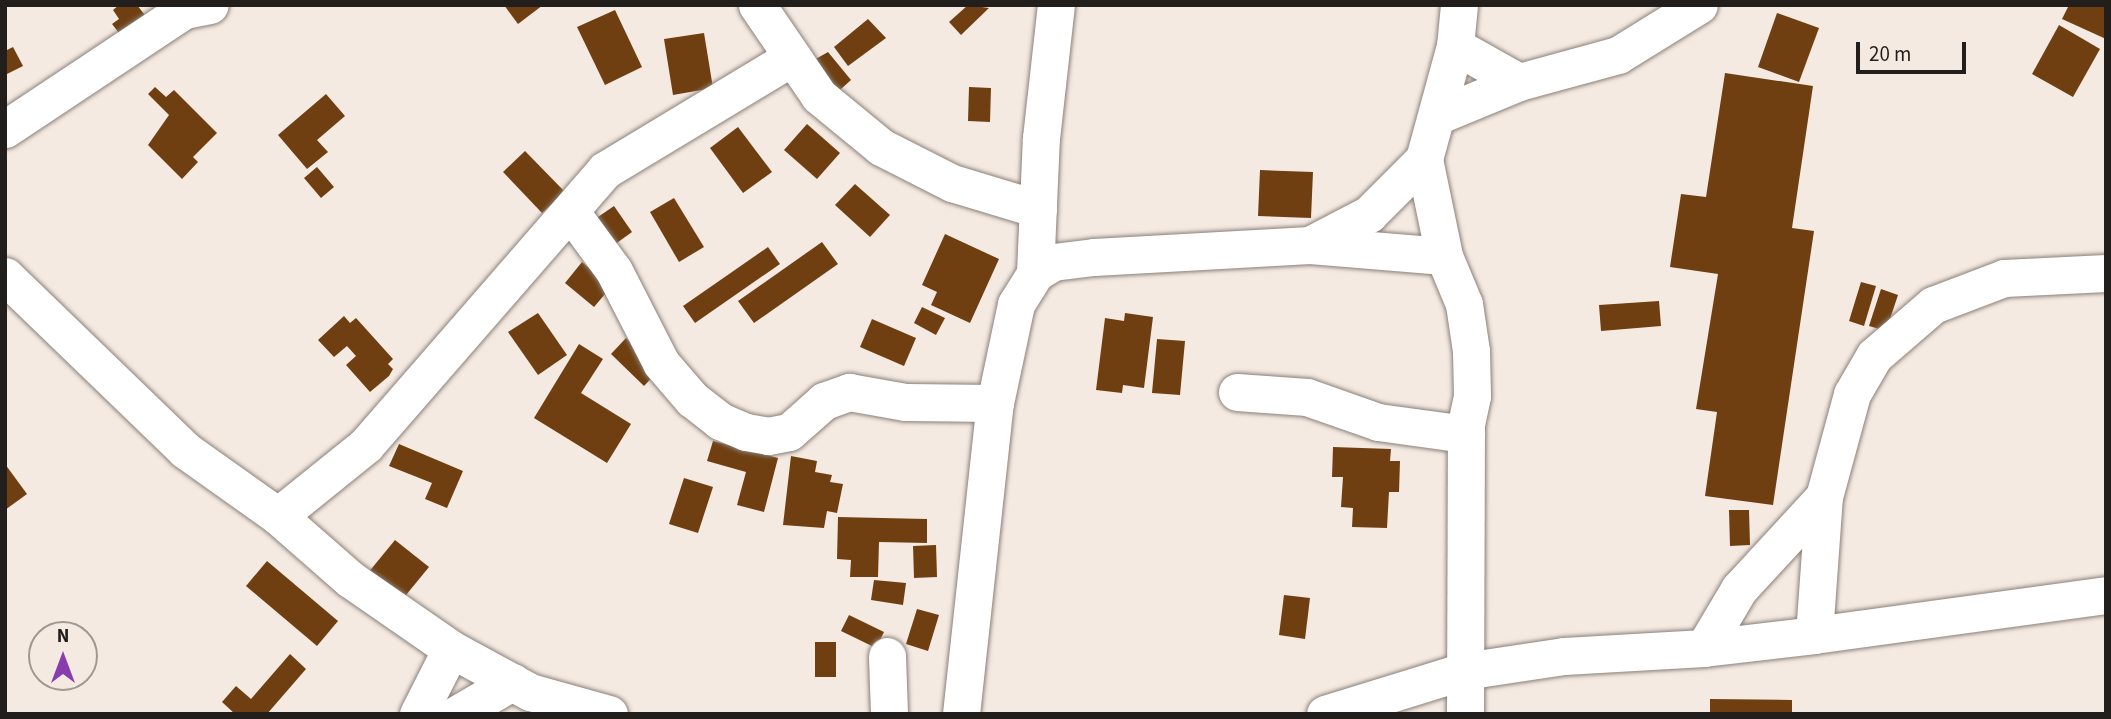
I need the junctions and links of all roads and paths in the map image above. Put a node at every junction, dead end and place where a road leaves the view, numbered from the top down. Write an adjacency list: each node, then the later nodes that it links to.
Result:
1 (210, 5): 10 (street)
2 (757, 5): 7 (street)
3 (1056, 5): 12 (street)
4 (1458, 5): 6 (street)
5 (1699, 5): 8 (street)
6 (1455, 46): 8 (street); 9 (street)
7 (791, 58): 12 (street); 13 (street)
8 (1519, 82): 9 (street)
9 (1437, 116): 11 (street)
10 (5, 129)
11 (1424, 159): 14 (street); 15 (street)
12 (1038, 209): 16 (street)
13 (570, 211): 20 (street); 23 (street)
14 (1310, 245): 15 (street); 16 (street)
15 (1444, 256): 21 (street)
16 (1035, 273): 20 (street)
17 (2106, 273): 22 (street)
18 (5, 276): 23 (street)
19 (1237, 392): 21 (street)
20 (995, 403): 35 (street)
21 (1466, 434): 29 (street)
22 (1824, 497): 25 (street); 26 (street)
23 (278, 516): 27 (street)
24 (2106, 595): 25 (street)
25 (1814, 635): 26 (street)
26 (1704, 648): 29 (street)
27 (451, 649): 30 (street); 31 (street)
28 (887, 656): 34 (street)
29 (1464, 671): 36 (street); 37 (street)
30 (512, 682): 32 (street); 33 (street)
31 (418, 714)
32 (457, 714)
33 (609, 714)
34 (889, 714)
35 (961, 714)
36 (1325, 714)
37 (1465, 714)

